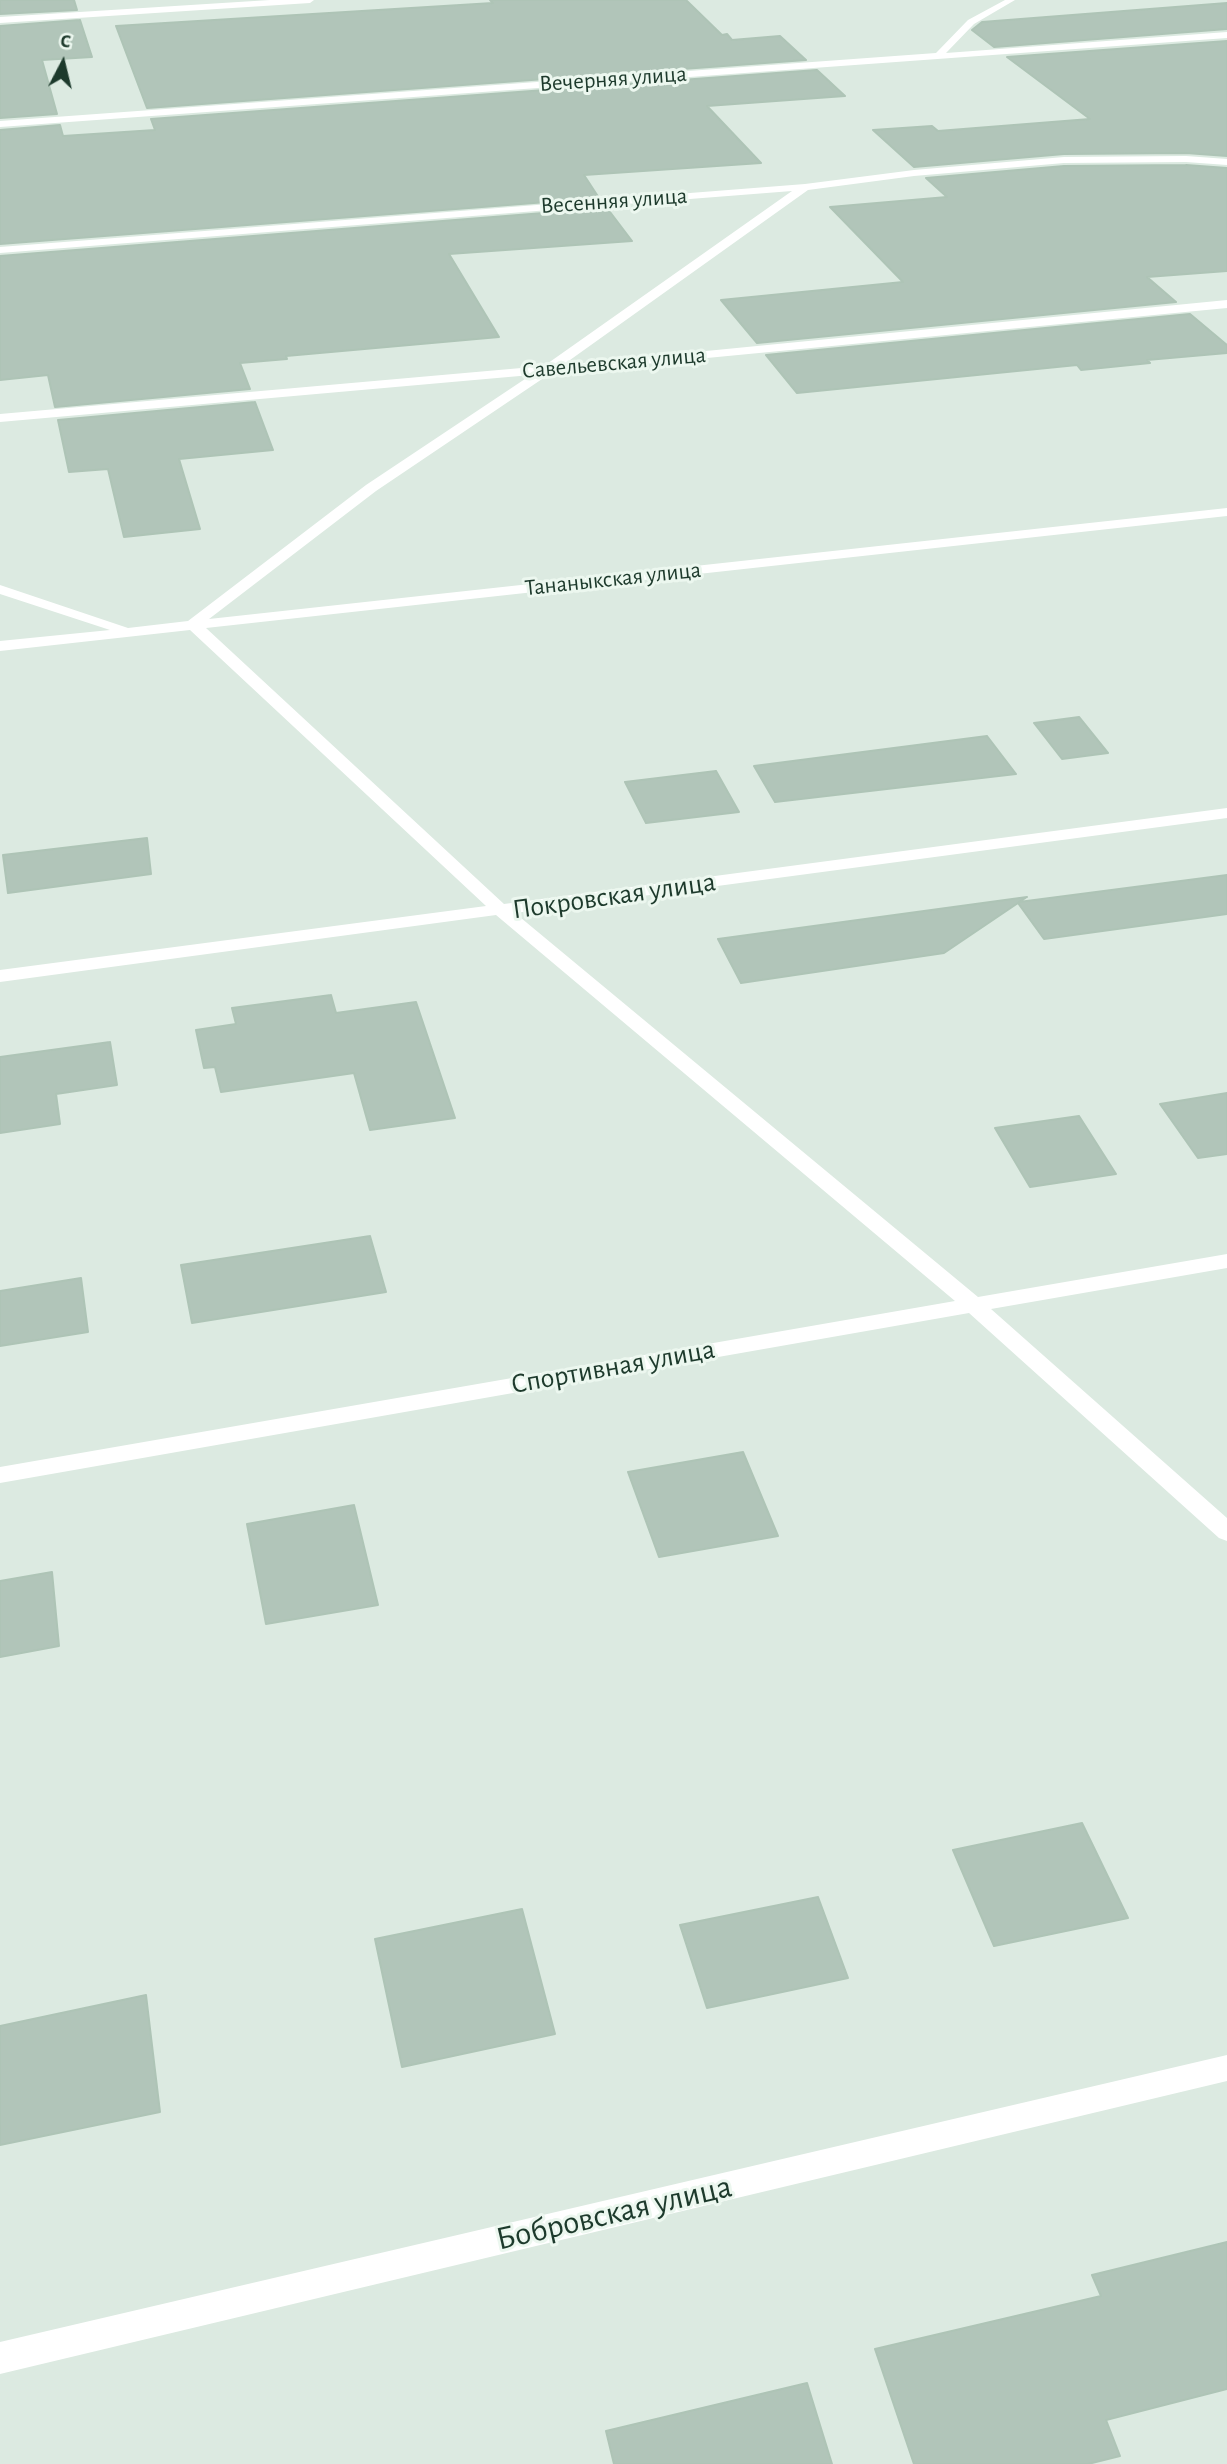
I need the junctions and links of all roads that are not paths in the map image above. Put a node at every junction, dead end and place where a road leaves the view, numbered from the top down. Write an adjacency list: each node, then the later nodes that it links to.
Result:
1 (310, 0): 3 (street)
2 (1012, 0): 5 (street)
3 (0, 20)
4 (1227, 35): 5 (street, Вечерняя улица)
5 (939, 55): 6 (street, Вечерняя улица)
6 (0, 124)
7 (1227, 162): 8 (street, Весенняя улица)
8 (805, 187): 9 (street, Весенняя улица); 11 (street)
9 (0, 250)
10 (1227, 304): 11 (street, Савельевская улица)
11 (545, 370): 12 (street, Савельевская улица); 15 (street)
12 (0, 418)
13 (1227, 512): 15 (street, Тананыкская улица)
14 (0, 589): 16 (street)
15 (193, 625): 16 (street, Тананыкская улица); 19 (street)
16 (132, 631): 17 (street, Тананыкская улица)
17 (0, 646)
18 (1227, 813): 19 (street, Покровская улица)
19 (502, 911): 20 (street, Покровская улица); 22 (street)
20 (0, 976)
21 (1227, 1261): 22 (street, Спортивная улица)
22 (972, 1304): 23 (street, Спортивная улица); 24 (street)
23 (0, 1475)
24 (1227, 1532)
25 (1227, 2068): 26 (street, Бобровская улица)
26 (0, 2358)

